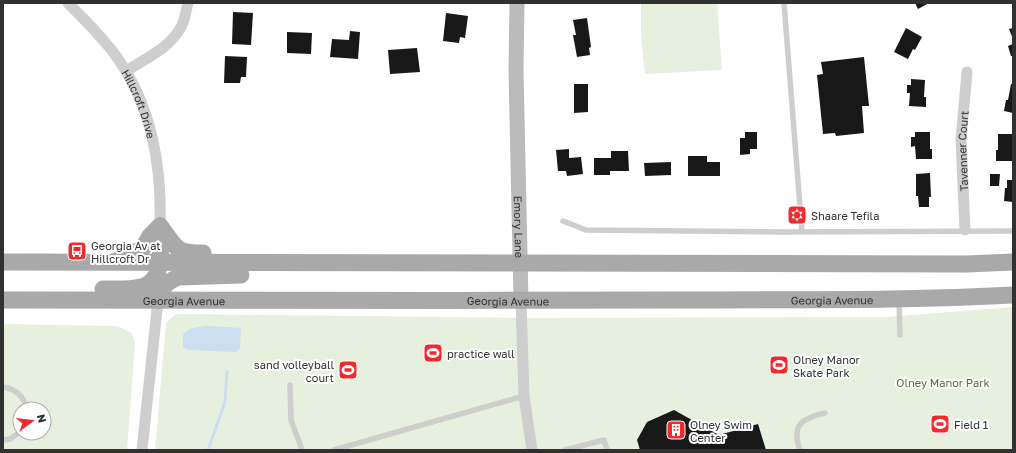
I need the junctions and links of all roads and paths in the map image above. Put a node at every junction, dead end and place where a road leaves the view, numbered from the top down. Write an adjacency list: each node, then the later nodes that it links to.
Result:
1 (68, 3): 5 (street, Hillcroft Drive)
2 (188, 3): 5 (street)
3 (517, 3): 18 (street, Emory Lane)
4 (784, 3): 11 (lane)
5 (126, 71): 8 (street, Hillcroft Drive)
6 (967, 72): 9 (street, Tavenner Court)
7 (563, 221): 11 (lane)
8 (160, 226): 14 (main road); 15 (main road); 16 (main road)
9 (965, 230): 10 (lane); 11 (lane)
10 (1013, 231)
11 (802, 232)
12 (3, 262): 14 (main road)
13 (1013, 262): 18 (main road)
14 (109, 263): 15 (main road)
15 (160, 263): 16 (main road); 21 (main road)
16 (257, 263): 17 (main road)
17 (312, 264): 18 (main road); 22 (main road)
18 (520, 264): 23 (street, Emory Lane)
19 (1013, 295): 20 (main road, Georgia Avenue)
20 (899, 298): 23 (main road, Georgia Avenue); 24 (lane)
21 (3, 299): 22 (main road, Georgia Avenue)
22 (158, 300): 23 (main road, Georgia Avenue); 30 (street)
23 (521, 301): 27 (street, Emory Lane)
24 (900, 334)
25 (290, 385): 31 (lane)
26 (3, 387): 28 (lane)
27 (524, 396): 32 (lane); 33 (street, Emory Lane)
28 (24, 401)
29 (825, 413): 36 (lane)
30 (142, 450)
31 (302, 450)
32 (334, 450)
33 (532, 450)
34 (565, 450): 35 (lane)
35 (607, 450)
36 (800, 450)

